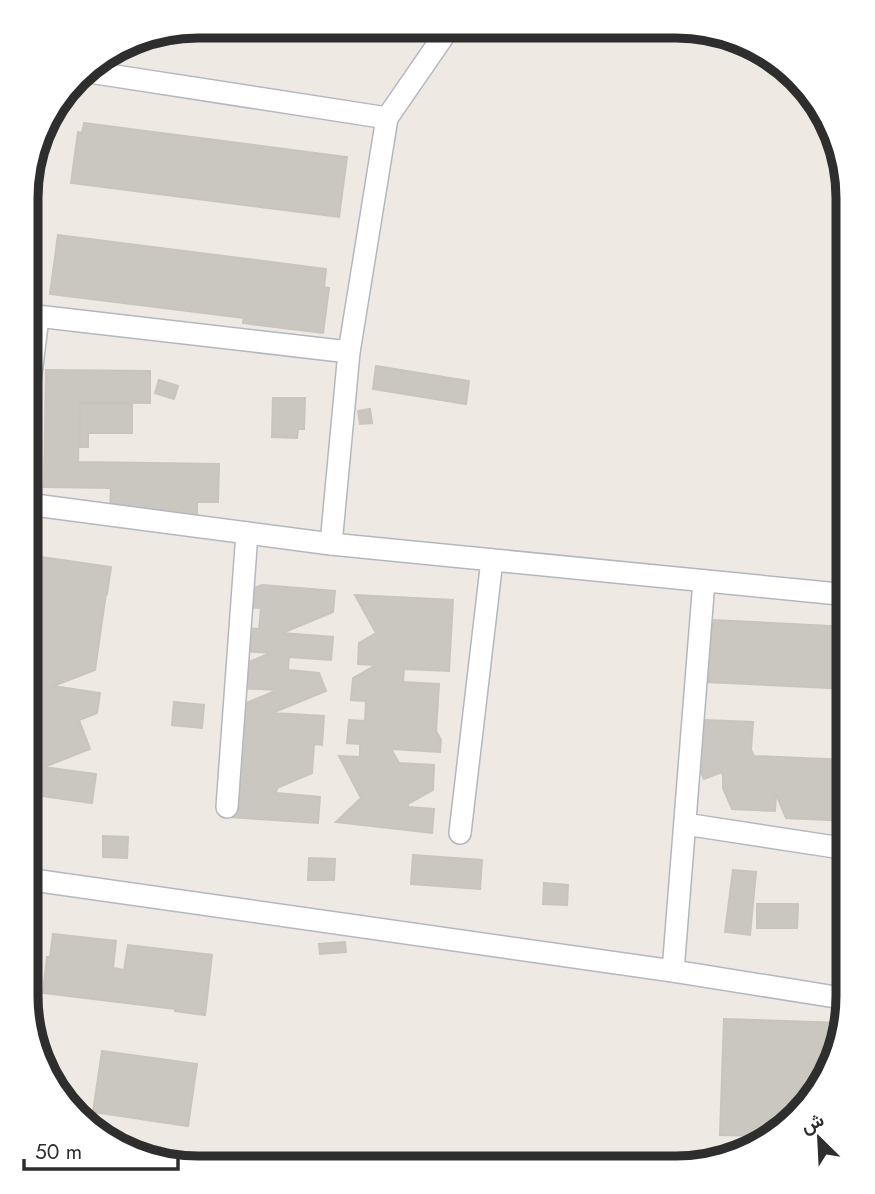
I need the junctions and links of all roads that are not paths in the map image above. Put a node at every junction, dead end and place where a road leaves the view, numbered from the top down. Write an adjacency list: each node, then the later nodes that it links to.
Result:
1 (442, 38): 3 (street)
2 (99, 73): 3 (street)
3 (387, 118): 5 (street)
4 (38, 317): 5 (street)
5 (349, 352): 8 (street)
6 (38, 504): 7 (street)
7 (247, 533): 8 (street); 12 (street)
8 (331, 544): 9 (street)
9 (492, 560): 10 (street); 14 (street)
10 (704, 581): 11 (street); 13 (street)
11 (836, 594)
12 (226, 807)
13 (685, 824): 15 (street); 17 (street)
14 (460, 833)
15 (836, 847)
16 (38, 881): 17 (street)
17 (673, 971): 18 (street)
18 (836, 997)

